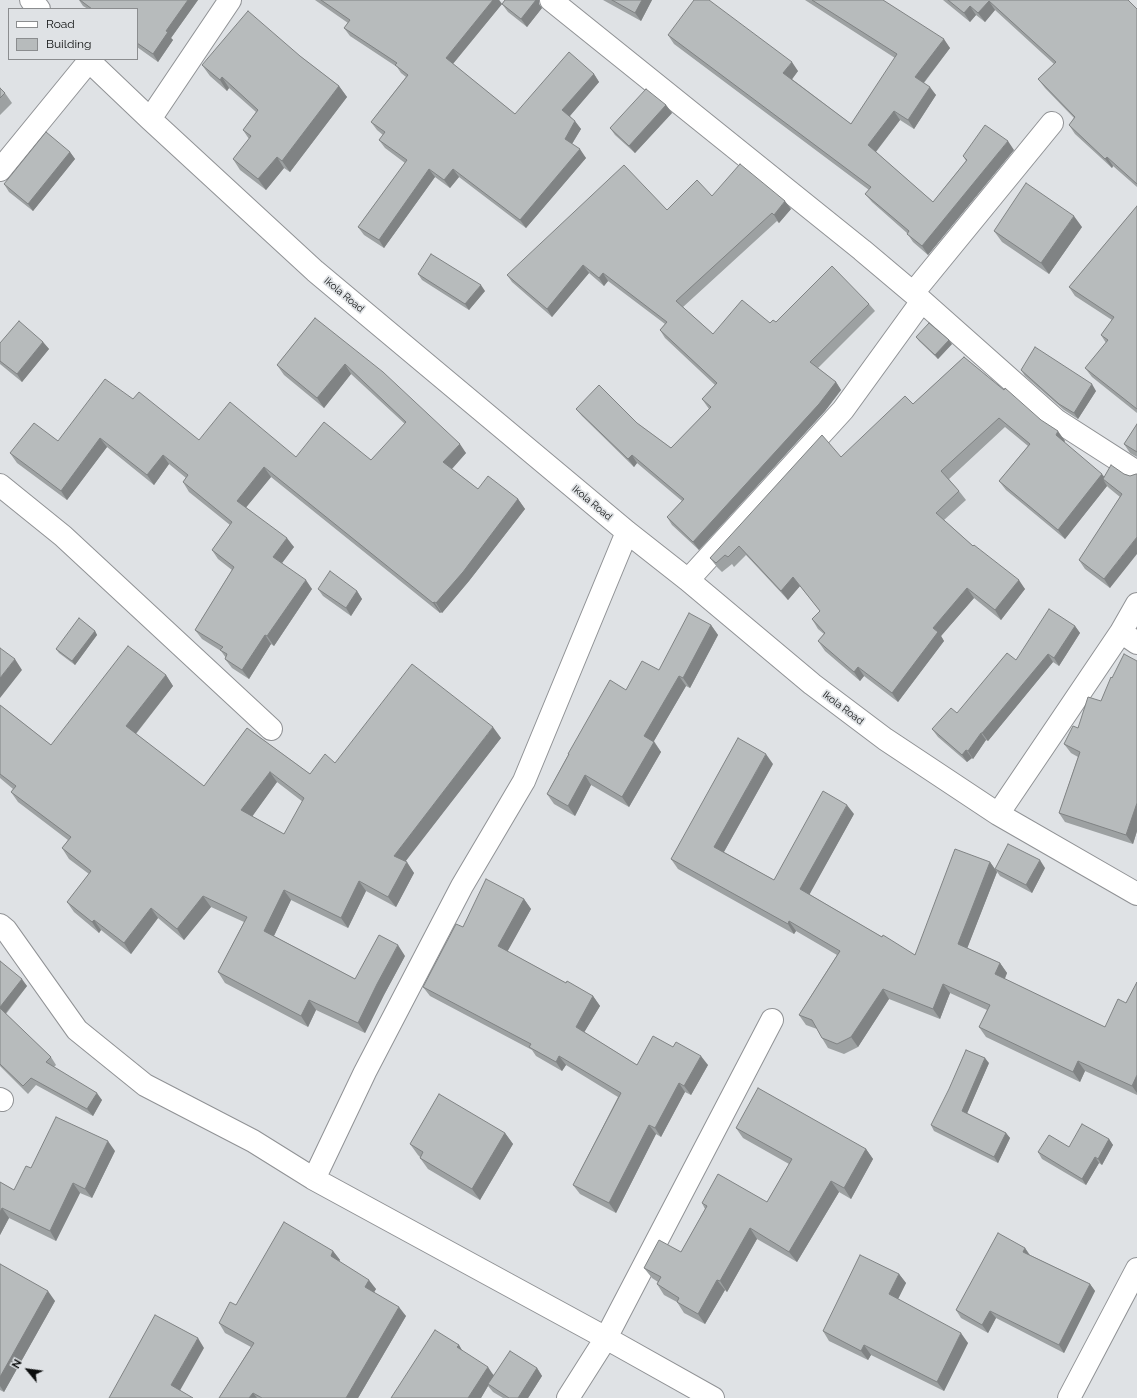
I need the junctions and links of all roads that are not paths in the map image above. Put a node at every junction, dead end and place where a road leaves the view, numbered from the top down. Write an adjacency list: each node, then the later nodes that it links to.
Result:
1 (31, 0): 4 (street)
2 (230, 0): 6 (street)
3 (551, 0): 9 (street)
4 (38, 8)
5 (88, 60): 6 (street, Ikola Road); 8 (street)
6 (150, 120): 12 (street, Ikola Road)
7 (1052, 123): 9 (street)
8 (0, 170)
9 (917, 297): 10 (street); 13 (street)
10 (1137, 472)
11 (0, 486): 16 (street)
12 (627, 532): 13 (street, Ikola Road); 21 (street)
13 (688, 580): 17 (street, Ikola Road)
14 (1137, 604): 15 (street)
15 (1129, 637): 17 (street)
16 (271, 729)
17 (998, 814): 18 (street, Ikola Road)
18 (1137, 894)
19 (2, 931): 21 (street)
20 (772, 1020): 23 (street)
21 (314, 1179): 23 (street)
22 (1137, 1269): 26 (street)
23 (606, 1338): 24 (street); 25 (street)
24 (568, 1398)
25 (713, 1398)
26 (1070, 1398)

